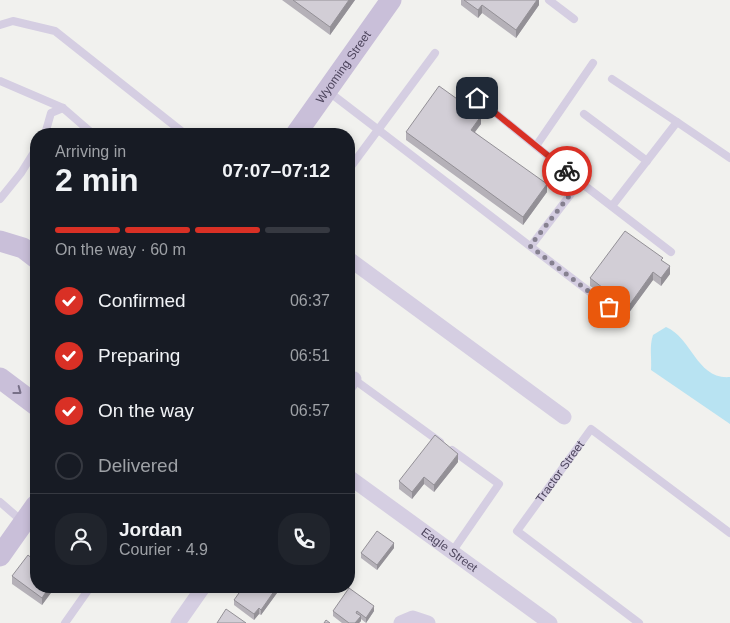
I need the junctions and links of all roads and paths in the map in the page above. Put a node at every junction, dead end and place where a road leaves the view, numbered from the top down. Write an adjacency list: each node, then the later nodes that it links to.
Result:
1 (391, 0): 9 (main road, Wyoming Street)
2 (549, 0): 3 (lane)
3 (574, 19)
4 (0, 25): 16 (lane)
5 (435, 53): 18 (lane)
6 (593, 63): 19 (lane)
7 (612, 78): 13 (lane)
8 (0, 81): 11 (lane)
9 (327, 91): 17 (main road, Wyoming Street); 18 (lane)
10 (477, 98): 19 (lane)
11 (63, 108): 14 (lane); 15 (lane)
12 (584, 114): 23 (lane)
13 (676, 122): 20 (lane); 23 (lane)
14 (47, 128)
15 (87, 128)
16 (177, 128)
17 (300, 128)
18 (377, 130): 22 (lane); 29 (lane)
19 (536, 146): 24 (lane)
20 (730, 158)
21 (30, 159): 25 (lane)
22 (355, 161)
23 (647, 161): 26 (lane)
24 (580, 182): 26 (lane); 29 (lane)
25 (0, 199)
26 (612, 206): 30 (lane)
27 (0, 229): 31 (street)
28 (0, 241): 31 (main road)
29 (530, 246): 33 (lane)
30 (671, 252)
31 (29, 253)
32 (355, 263): 37 (street)
33 (625, 319)
34 (0, 378): 36 (main road, one-way to 36)
35 (355, 384): 43 (lane)
36 (30, 400)
37 (564, 417)
38 (355, 481): 43 (street, Eagle Street)
39 (0, 502): 41 (lane)
40 (30, 514): 41 (main road)
41 (24, 523): 44 (main road)
42 (730, 533): 52 (lane, Tractor Street)
43 (452, 552): 51 (street, Eagle Street)
44 (0, 556)
45 (86, 593): 48 (lane)
46 (199, 593): 49 (street)
47 (407, 620): 50 (street)
48 (64, 623)
49 (178, 623)
50 (428, 623)
51 (550, 623)
52 (640, 623)

